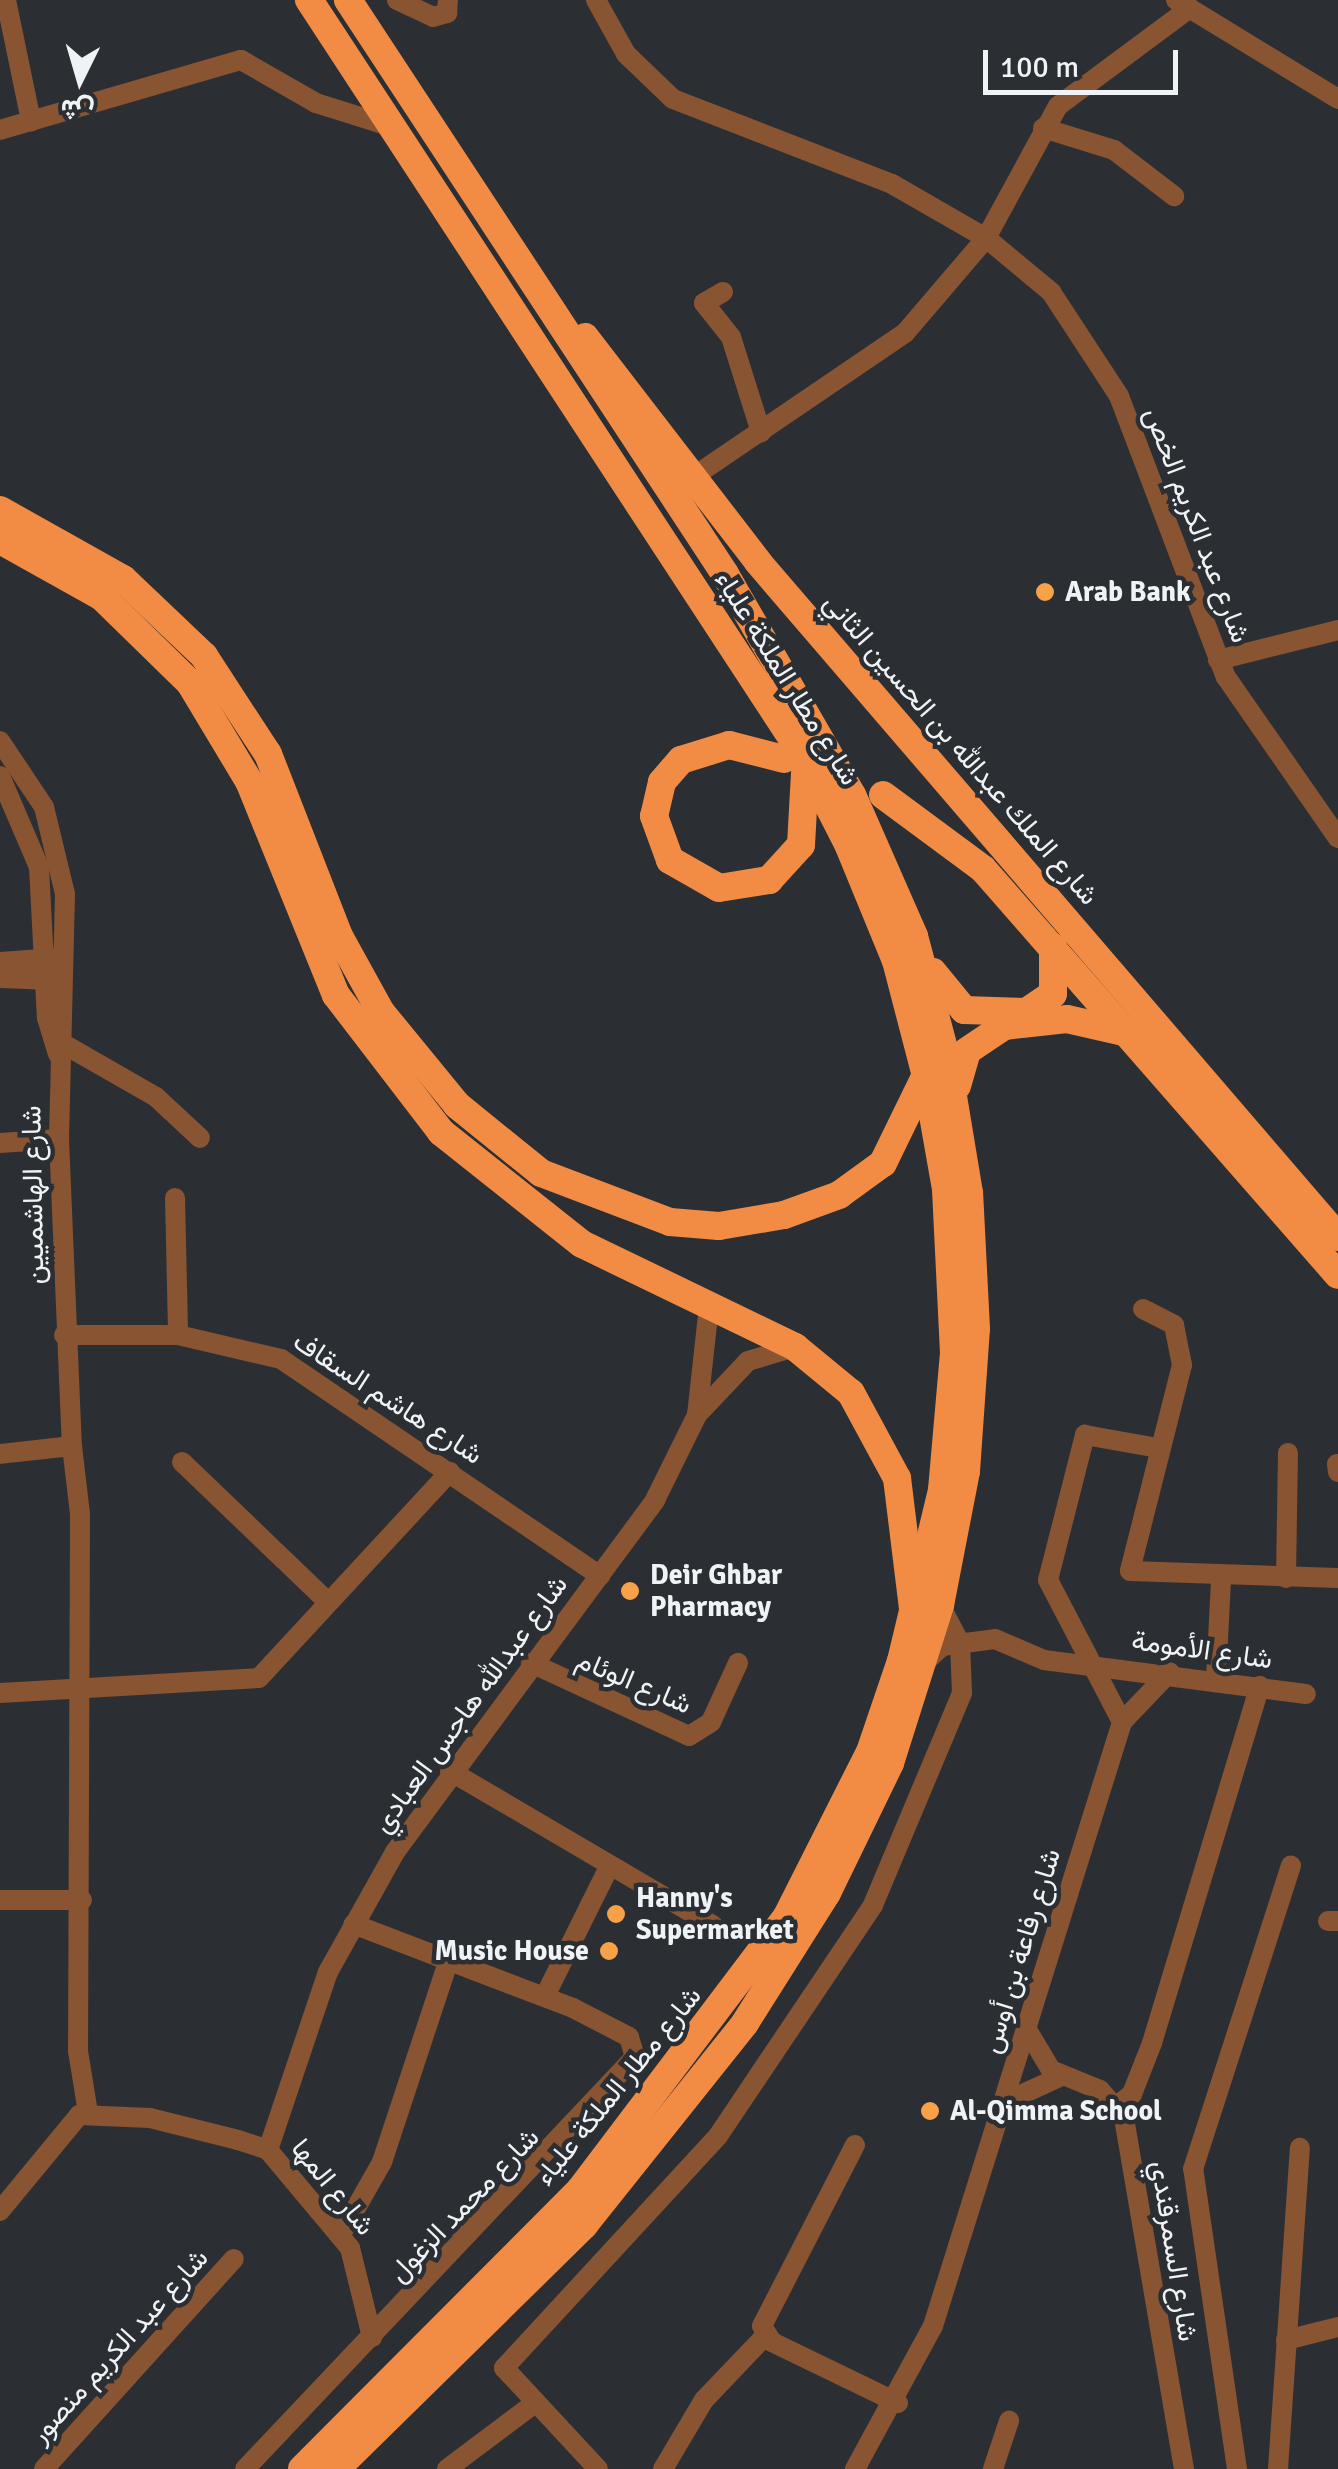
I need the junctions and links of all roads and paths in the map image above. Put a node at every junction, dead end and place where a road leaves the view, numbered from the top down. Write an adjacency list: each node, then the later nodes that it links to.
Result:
1 (6, 0): 11 (street)
2 (309, 0): 8 (highway, شارع مطار الملكة علياء)
3 (348, 0): 18 (highway, شارع مطار الملكة علياء)
4 (397, 0): 5 (street)
5 (448, 0)
6 (596, 0): 16 (street, شارع عبد الكريم الخص)
7 (1183, 4): 9 (street); 13 (street)
8 (360, 88): 10 (street); 12 (highway, شارع مطار الملكة علياء)
9 (1338, 100)
10 (350, 115): 11 (street); 12 (street)
11 (31, 122): 14 (street)
12 (384, 124): 28 (highway, شارع مطار الملكة علياء)
13 (1042, 128): 15 (street); 16 (street)
14 (0, 130)
15 (1174, 196)
16 (986, 238): 19 (street); 24 (street, شارع عبد الكريم الخص)
17 (723, 292): 19 (street)
18 (542, 299): 20 (highway, شارع الملك عبدالله بن الحسين الثاني); 32 (highway, شارع مطار الملكة علياء)
19 (761, 432): 20 (street)
20 (693, 478): 48 (highway, شارع الملك عبدالله بن الحسين الثاني)
21 (0, 510): 25 (highway)
22 (0, 540): 26 (highway)
23 (1338, 630): 24 (street)
24 (1218, 660): 31 (street, شارع عبد الكريم الخص)
25 (242, 706): 26 (highway); 42 (highway)
26 (211, 713): 50 (highway)
27 (0, 741): 35 (street, شارع الهاشميين)
28 (793, 756): 28 (highway); 42 (highway, شارع مطار الملكة علياء)
29 (0, 776): 34 (street, شارع الهاشميين)
30 (883, 795): 33 (highway)
31 (1338, 838)
32 (914, 936): 33 (highway); 43 (highway, شارع مطار الملكة علياء)
33 (1053, 947): 40 (highway)
34 (43, 958): 35 (street); 36 (street); 38 (street, شارع الهاشميين)
35 (67, 958): 39 (street, شارع الهاشميين)
36 (0, 962)
37 (0, 978): 38 (street)
38 (43, 980): 39 (street); 41 (street, شارع الهاشميين)
39 (67, 980): 41 (street, شارع الهاشميين)
40 (1128, 1033): 43 (highway); 49 (highway)
41 (57, 1044): 44 (street); 45 (street, شارع الهاشميين)
42 (926, 1076): 67 (highway, شارع مطار الملكة علياء)
43 (955, 1096): 67 (highway, شارع مطار الملكة علياء)
44 (200, 1138)
45 (59, 1139): 46 (street); 52 (street, شارع الهاشميين)
46 (0, 1143)
47 (175, 1198): 53 (street)
48 (1338, 1237)
49 (1338, 1275)
50 (709, 1306): 54 (highway); 55 (street, شارع عبدالله هاجس العبادي)
51 (1143, 1308): 57 (street)
52 (64, 1335): 53 (street, شارع هاشم السقاف); 56 (street)
53 (178, 1335): 61 (street, شارع هاشم السقاف)
54 (795, 1346): 55 (street, شارع عبدالله هاجس العبادي); 67 (highway)
55 (697, 1415): 62 (street, شارع عبدالله هاجس العبادي)
56 (72, 1446): 58 (street); 76 (street)
57 (1158, 1448): 65 (street); 72 (street)
58 (0, 1454)
59 (1288, 1454): 63 (street)
60 (182, 1462): 66 (street)
61 (450, 1472): 62 (street, شارع هاشم السقاف); 66 (street)
62 (600, 1576): 69 (street, شارع عبدالله هاجس العبادي)
63 (1286, 1578): 64 (street); 65 (street)
64 (1338, 1578)
65 (1221, 1580): 74 (street)
66 (328, 1601): 76 (street)
67 (927, 1610): 68 (street); 71 (highway, شارع مطار الملكة علياء); 109 (highway, شارع مطار الملكة علياء)
68 (960, 1643): 71 (street); 72 (street, شارع الأمومة); 104 (street)
69 (530, 1663): 70 (street, شارع الوئام); 80 (street, شارع عبدالله هاجس العبادي)
70 (738, 1663)
71 (924, 1663): 110 (highway, شارع مطار الملكة علياء)
72 (1089, 1663): 73 (street, شارع الأمومة); 79 (street)
73 (1170, 1672): 74 (street, شارع الأمومة); 79 (street, شارع رفاعة بن أوس)
74 (1216, 1679): 75 (street, شارع الأمومة)
75 (1260, 1686): 78 (street, شارع الأمومة); 91 (street)
76 (75, 1690): 77 (street); 84 (street)
77 (0, 1693)
78 (1306, 1694)
79 (1122, 1722): 89 (street, شارع رفاعة بن أوس)
80 (450, 1772): 81 (street); 85 (street, شارع عبدالله هاجس العبادي)
81 (610, 1865): 86 (street); 88 (street)
82 (1291, 1865): 117 (street)
83 (0, 1900): 84 (street)
84 (82, 1900): 93 (street)
85 (353, 1924): 87 (street, شارع محمد الزغول); 96 (street, شارع عبدالله هاجس العبادي)
86 (713, 1925)
87 (448, 1962): 88 (street, شارع محمد الزغول); 98 (street)
88 (545, 1996): 102 (street, شارع محمد الزغول)
89 (1026, 2028): 90 (street); 92 (street, شارع رفاعة بن أوس)
90 (1062, 2076): 91 (street); 92 (street)
91 (1118, 2105): 116 (street, شارع السمرقندي)
92 (999, 2106): 105 (street, شارع رفاعة بن أوس)
93 (80, 2115): 96 (street, شارع المها); 97 (street)
94 (855, 2145): 101 (street)
95 (1300, 2148): 103 (street)
96 (268, 2150): 98 (street, شارع المها)
97 (0, 2211)
98 (340, 2236): 102 (street, شارع المها)
99 (234, 2259): 107 (street, شارع عبد الكريم منصور)
100 (1338, 2327): 103 (street)
101 (766, 2336): 105 (street); 113 (street)
102 (372, 2337): 108 (street, شارع محمد الزغول)
103 (1286, 2340): 118 (street)
104 (535, 2403): 111 (street); 112 (street)
105 (898, 2403): 114 (street, شارع رفاعة بن أوس)
106 (1009, 2421): 115 (street)
107 (44, 2469)
108 (246, 2469)
109 (302, 2469)
110 (336, 2469)
111 (447, 2469)
112 (598, 2469)
113 (663, 2469)
114 (855, 2469)
115 (993, 2469)
116 (1184, 2469)
117 (1237, 2469)
118 (1278, 2469)

